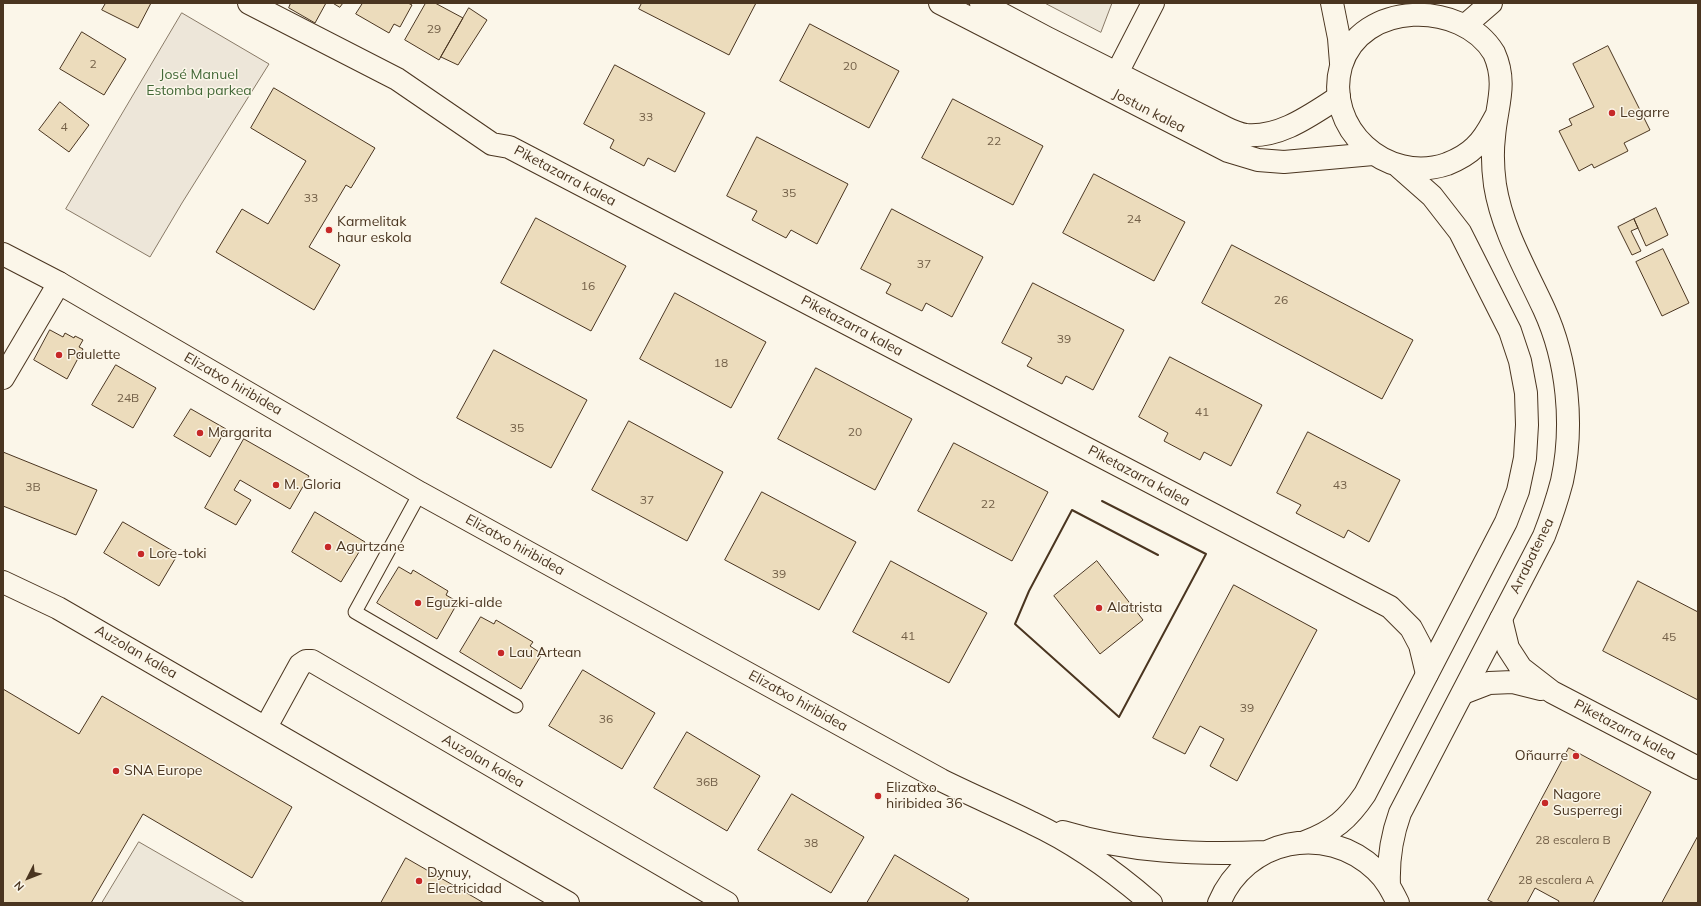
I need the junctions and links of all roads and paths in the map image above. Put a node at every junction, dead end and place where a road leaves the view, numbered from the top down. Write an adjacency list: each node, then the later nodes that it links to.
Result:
1 (249, 3): 21 (street, Piketazarra kalea)
2 (940, 3): 13 (street, Jostun kalea)
3 (980, 3): 10 (street, Jostun kalea)
4 (1153, 3): 10 (street)
5 (1332, 3): 9 (street)
6 (1491, 3): 8 (street)
7 (1414, 4): 8 (street, Arrabatenea); 9 (street, Arrabatenea)
8 (1469, 22): 12 (street, Arrabatenea)
9 (1342, 64): 11 (street, Arrabatenea)
10 (1116, 73): 11 (street, Jostun kalea)
11 (1339, 97): 13 (street, Arrabatenea)
12 (1496, 116): 14 (street, Arrabatenea); 20 (street, Arrabatenea)
13 (1373, 154): 14 (street, Arrabatenea)
14 (1398, 166): 21 (street, Arrabatenea)
15 (3, 254): 16 (street, Elizatxo hiribidea)
16 (59, 283): 17 (street); 18 (street, Elizatxo hiribidea)
17 (3, 378)
18 (420, 493): 24 (lane); 27 (street, Elizatxo hiribidea)
19 (3, 582): 25 (street, Auzolan kalea)
20 (1501, 619): 22 (street, Piketazarra kalea); 23 (street, Arrabatenea)
21 (1427, 674): 28 (street, Arrabatenea)
22 (1552, 692): 23 (street, Piketazarra kalea); 26 (street, Piketazarra kalea)
23 (1463, 693): 30 (street, Arrabatenea)
24 (516, 706)
25 (266, 727): 31 (street, Auzolan kalea); 32 (street, Auzolan kalea)
26 (1698, 768)
27 (1033, 823): 29 (street, Elizatxo hiribidea); 33 (street, Elizatxo hiribidea)
28 (1305, 842): 29 (street); 30 (street)
29 (1265, 852): 34 (street)
30 (1394, 894)
31 (568, 903)
32 (727, 903)
33 (1151, 903)
34 (1219, 903)

